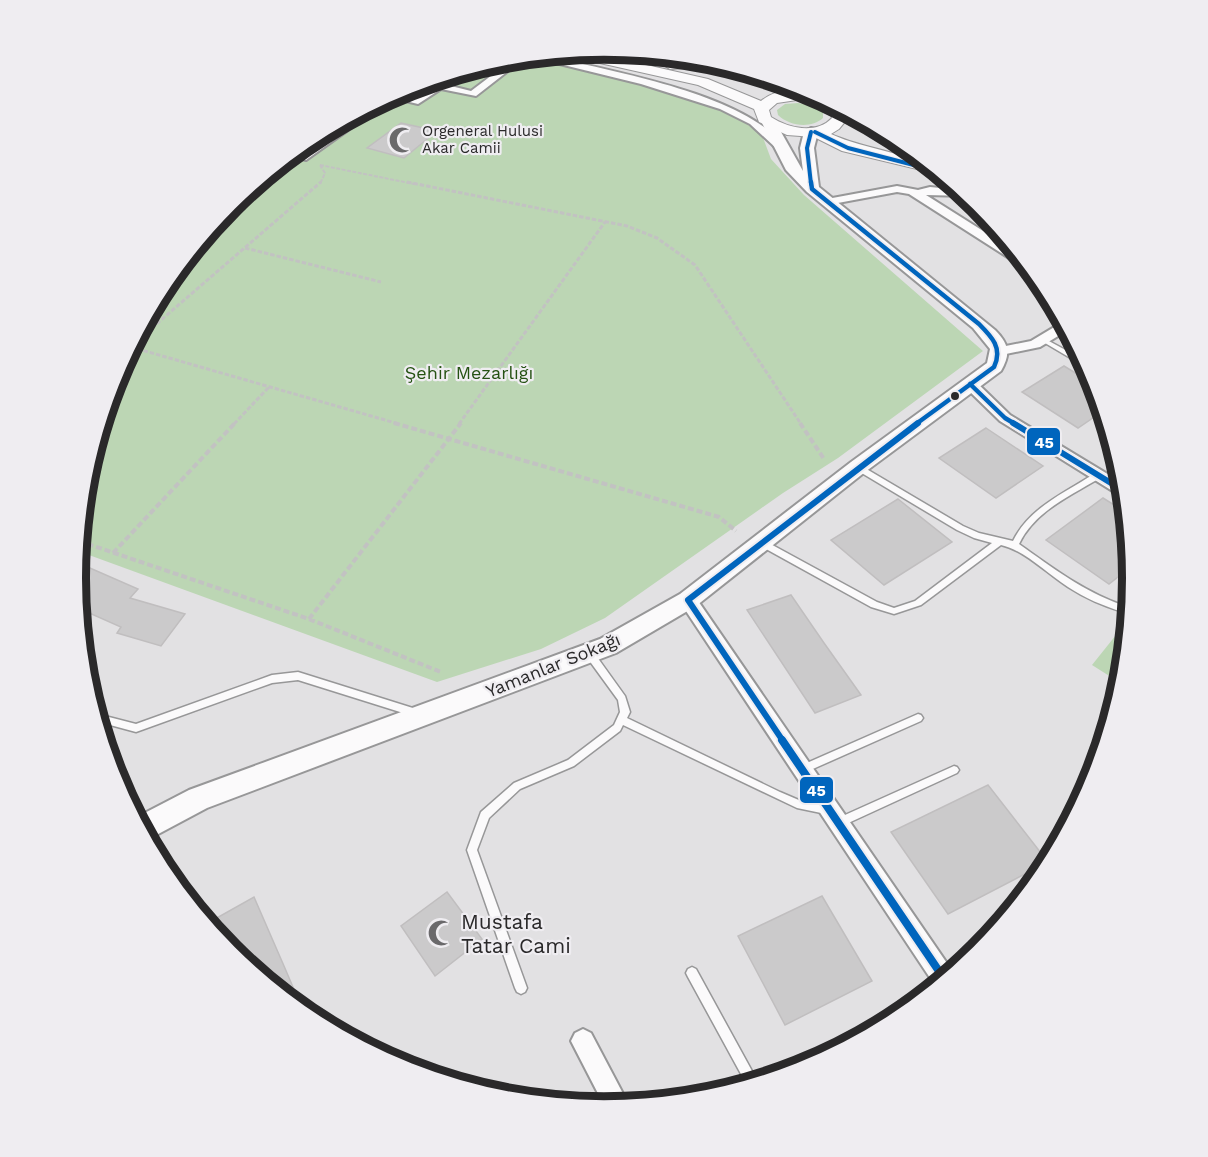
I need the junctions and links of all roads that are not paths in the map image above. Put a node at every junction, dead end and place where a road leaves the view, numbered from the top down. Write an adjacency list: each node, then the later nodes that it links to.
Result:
1 (604, 60): 14 (main road)
2 (560, 62): 8 (street)
3 (661, 63): 4 (main road)
4 (670, 65): 5 (main road); 7 (main road)
5 (676, 65)
6 (505, 70): 10 (street)
7 (738, 81)
8 (644, 82): 14 (street); 19 (street)
9 (764, 86): 14 (main road)
10 (442, 87)
11 (435, 89): 13 (street)
12 (797, 97): 14 (main road)
13 (407, 99)
14 (770, 103): 16 (main road)
15 (840, 117): 17 (main road)
16 (769, 123): 17 (main road); 19 (street)
17 (813, 132): 21 (main road); 22 (street)
18 (331, 138): 20 (street)
19 (780, 146): 22 (street)
20 (302, 158)
21 (919, 166)
22 (812, 189): 25 (street)
23 (949, 192): 24 (street)
24 (917, 194): 25 (street); 26 (street)
25 (827, 202): 29 (street)
26 (1004, 249)
27 (1060, 331): 28 (street)
28 (1047, 342): 29 (street); 30 (lane)
29 (1001, 351): 31 (street, Yamanlar Sokağı)
30 (1072, 356)
31 (970, 384): 32 (street, Yamanlar Sokağı); 33 (street)
32 (858, 467): 35 (lane); 36 (street, Yamanlar Sokağı)
33 (1097, 476): 34 (street); 37 (lane)
34 (1114, 486)
35 (1000, 541): 36 (lane); 37 (lane)
36 (761, 543): 38 (street, Yamanlar Sokağı)
37 (1015, 545): 39 (lane)
38 (688, 600): 40 (street, Yamanlar Sokağı); 45 (street)
39 (1121, 608)
40 (589, 653): 41 (street, Yamanlar Sokağı); 44 (lane)
41 (425, 715): 43 (lane); 48 (street, Yamanlar Sokağı)
42 (918, 718): 45 (lane)
43 (105, 720)
44 (621, 720): 47 (lane); 51 (lane)
45 (803, 769): 47 (street)
46 (954, 770): 47 (lane)
47 (834, 816): 50 (street)
48 (148, 825)
49 (692, 973): 53 (lane)
50 (940, 973)
51 (521, 988)
52 (583, 1041): 54 (street)
53 (749, 1076)
54 (612, 1097)

